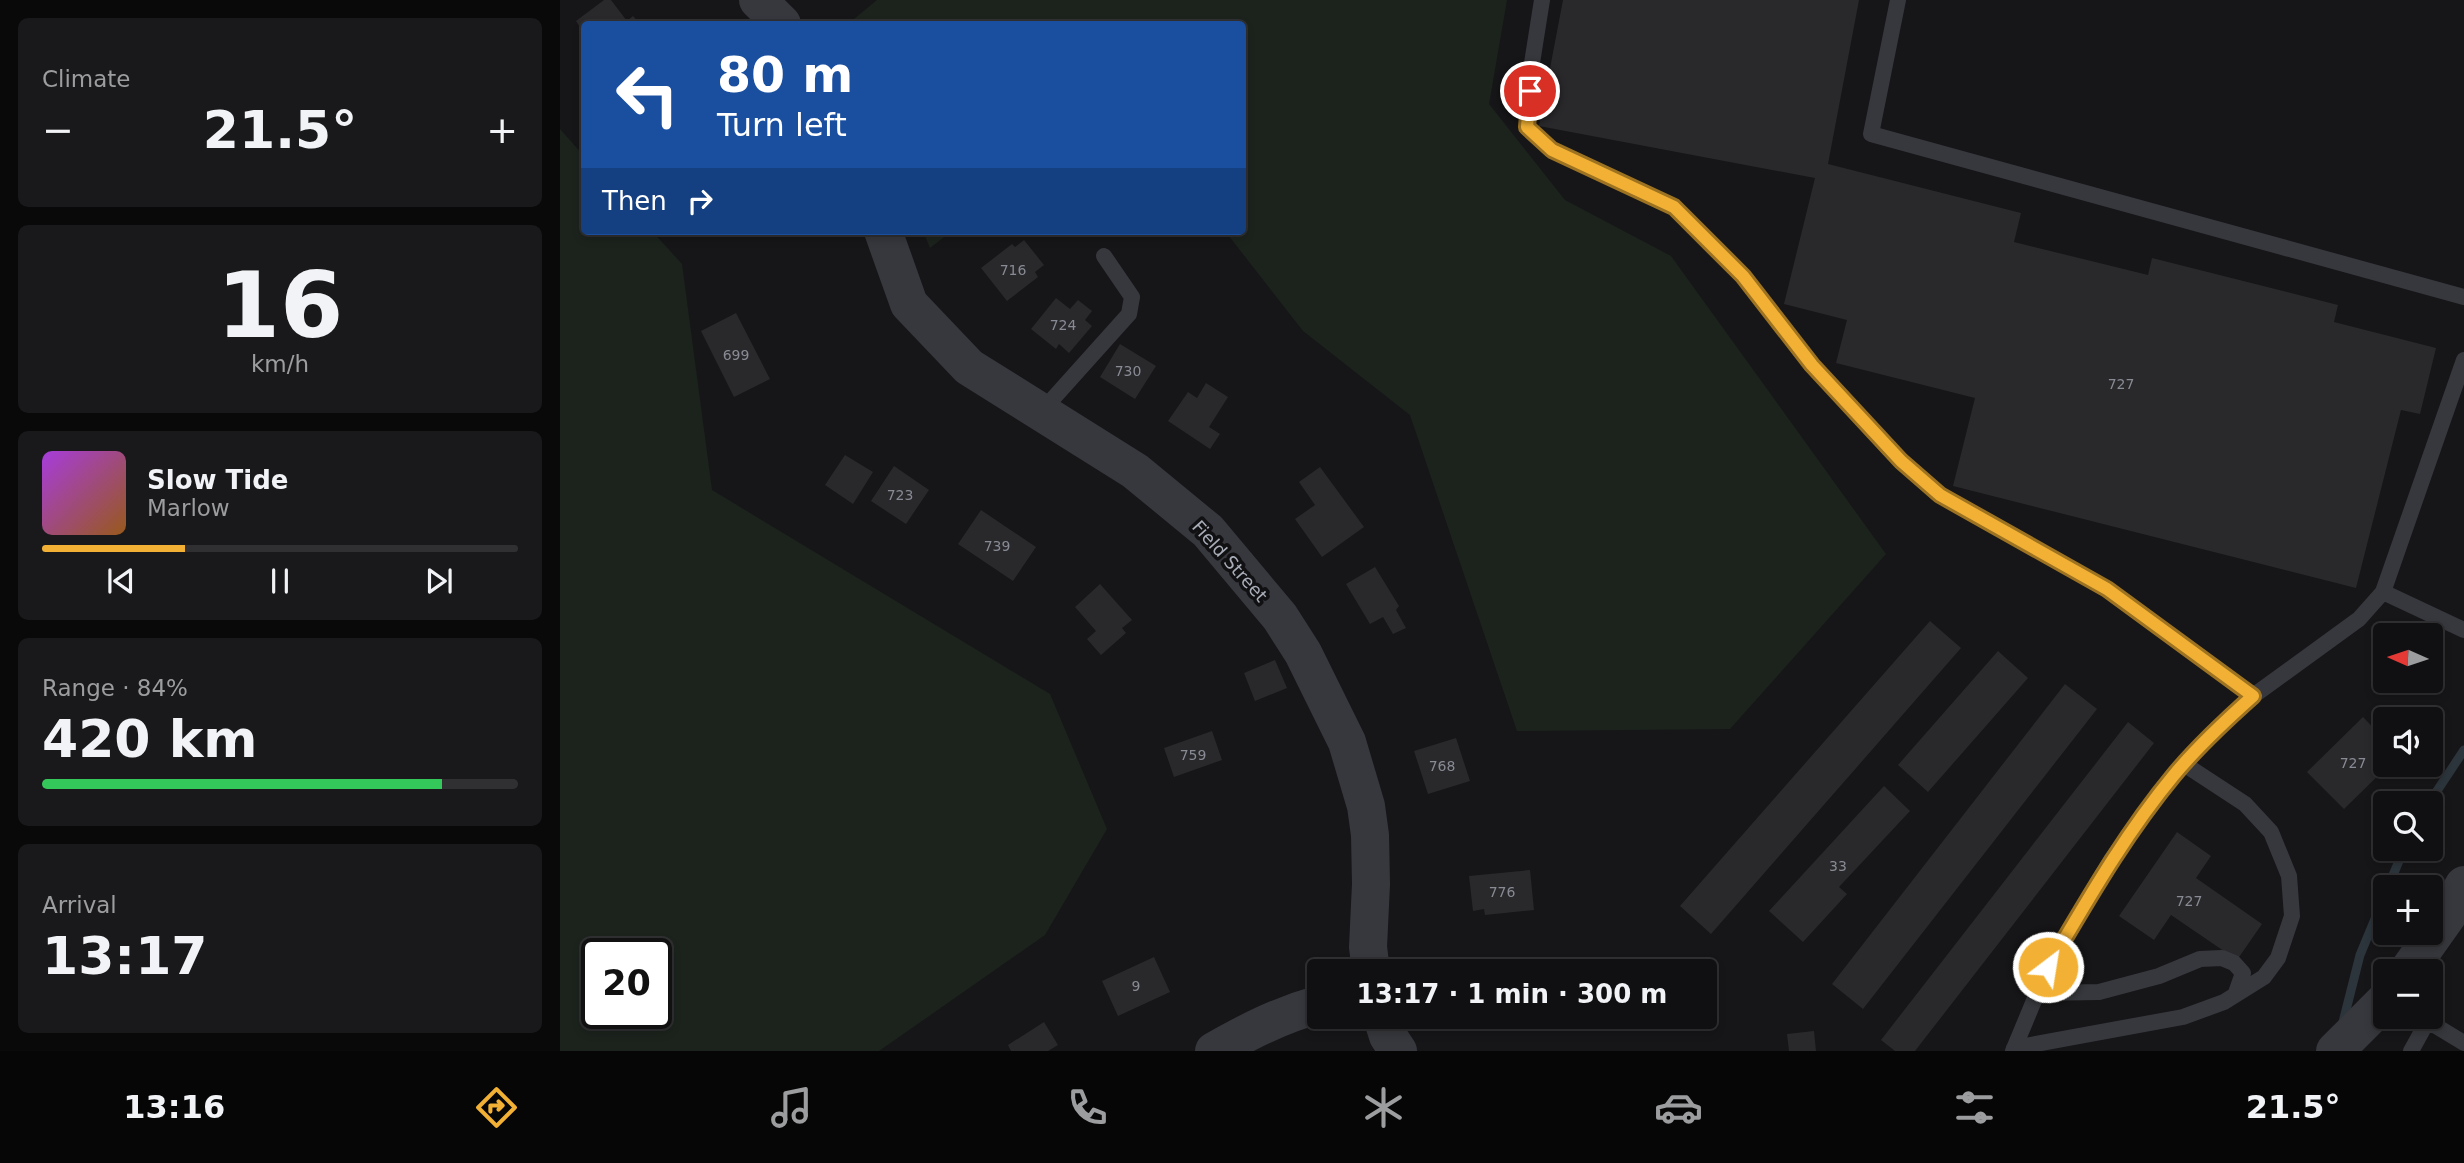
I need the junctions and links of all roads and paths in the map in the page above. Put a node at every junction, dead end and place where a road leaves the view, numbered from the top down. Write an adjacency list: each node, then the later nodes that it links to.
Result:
1 (758, 0): 4 (street)
2 (1542, 0): 12 (lane)
3 (1898, 0): 7 (lane)
4 (779, 21)
5 (884, 235): 9 (street, Field Street)
6 (1104, 256): 9 (lane)
7 (2464, 297)
8 (2464, 360): 10 (lane)
9 (1041, 412): 15 (street, Field Street)
10 (2383, 592): 11 (lane); 12 (lane)
11 (2464, 630)
12 (2253, 696): 13 (lane)
13 (2184, 764): 17 (lane); 18 (lane)
14 (2464, 885): 16 (street)
15 (1370, 959)
16 (2417, 959)
17 (2037, 993): 18 (lane); 26 (lane)
18 (2236, 993): 26 (lane)
19 (1307, 1008): 27 (street)
20 (2373, 1013): 24 (street)
21 (1386, 1029): 28 (street)
22 (2420, 1029): 29 (lane)
23 (2441, 1029): 25 (lane)
24 (2347, 1040)
25 (2464, 1042)
26 (2014, 1050)
27 (1214, 1051)
28 (1398, 1051)
29 (2411, 1051)

